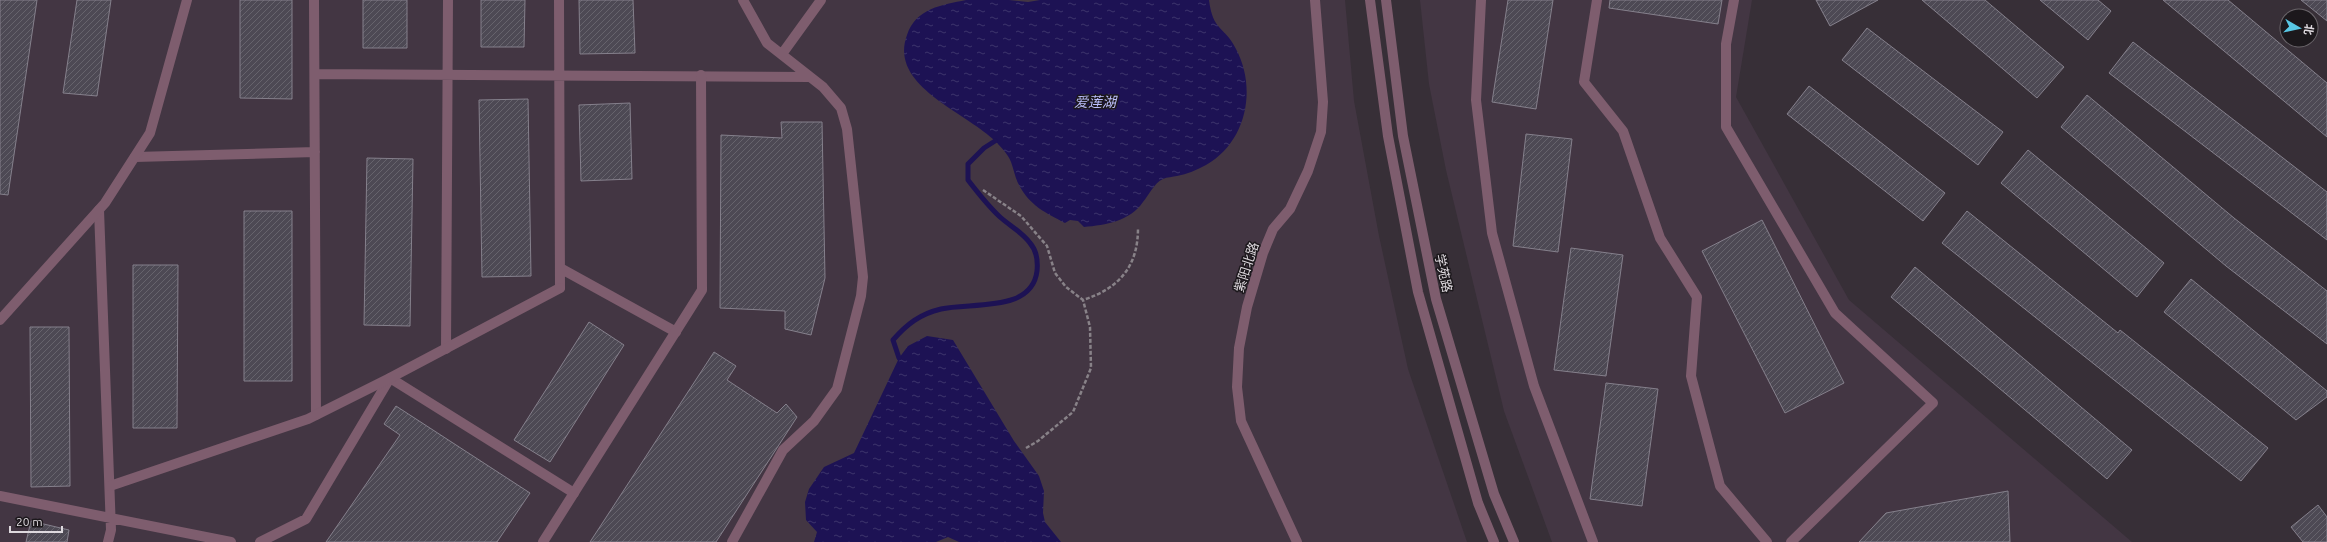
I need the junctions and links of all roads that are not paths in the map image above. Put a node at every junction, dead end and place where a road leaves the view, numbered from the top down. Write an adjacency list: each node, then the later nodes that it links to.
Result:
1 (187, 0): 20 (street)
2 (314, 0): 14 (street)
3 (448, 0): 15 (street)
4 (559, 0): 16 (street)
5 (742, 0): 13 (street)
6 (821, 0): 13 (street)
7 (1315, 0): 37 (street, 紫阳北路)
8 (1370, 0): 38 (street)
9 (1386, 0): 39 (street, 学苑路)
10 (1481, 0): 40 (street)
11 (1597, 0): 41 (street)
12 (1734, 0): 42 (street)
13 (782, 54): 18 (street)
14 (315, 74): 15 (street); 19 (street)
15 (448, 74): 16 (street); 25 (street)
16 (559, 75): 17 (street); 22 (street)
17 (701, 75): 18 (street); 24 (street)
18 (810, 77): 36 (street)
19 (315, 152): 20 (street); 27 (street)
20 (135, 157): 21 (street)
21 (99, 210): 23 (street); 28 (street)
22 (560, 268): 24 (street); 25 (street)
23 (0, 320)
24 (676, 332): 29 (street)
25 (446, 349): 26 (street)
26 (390, 378): 27 (street); 29 (street); 34 (street)
27 (316, 414): 28 (street)
28 (110, 486): 31 (street)
29 (574, 493): 35 (street)
30 (0, 496): 31 (street)
31 (111, 518): 32 (street); 33 (street)
32 (108, 542)
33 (231, 542)
34 (260, 542)
35 (543, 542)
36 (732, 542)
37 (1297, 542)
38 (1494, 542)
39 (1514, 542)
40 (1593, 542)
41 (1767, 542)
42 (1792, 542)

